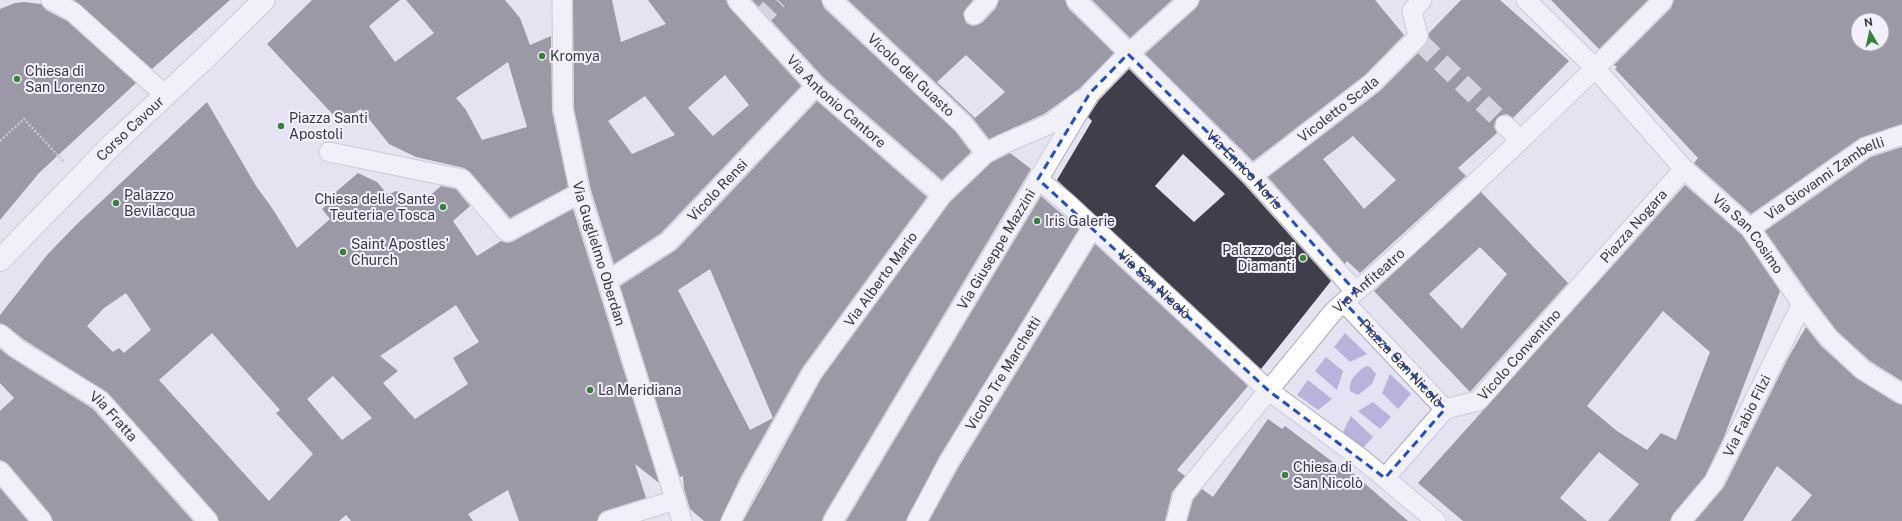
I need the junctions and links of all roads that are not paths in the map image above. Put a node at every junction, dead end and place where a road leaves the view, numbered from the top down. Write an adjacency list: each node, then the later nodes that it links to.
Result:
1 (50, 0): 17 (street)
2 (264, 0): 17 (street, Corso Cavour)
3 (562, 0): 26 (street, Via Guglielmo Oberdan)
4 (737, 0): 15 (street, Via Antonio Cantore)
5 (832, 0): 22 (street, Vicolo del Guasto)
6 (988, 0): 12 (street)
7 (1076, 0): 13 (street, Via Enrico Noris)
8 (1189, 0): 13 (street, Via Giuseppe Mazzini)
9 (1422, 0): 24 (street, Vicoletto Scala)
10 (1526, 0): 14 (street, Via San Cosimo)
11 (1663, 0): 14 (street, Via Anfiteatro)
12 (974, 15)
13 (1128, 54): 16 (street, Via Giuseppe Mazzini); 24 (street, Via Enrico Noris)
14 (1596, 69): 20 (street, Via Anfiteatro); 23 (street, Via San Cosimo)
15 (816, 86): 27 (street, Via Antonio Cantore); 31 (street, Vicolo Rensi)
16 (1090, 93): 22 (street, Via Alberto Mario); 25 (street, Via Giuseppe Mazzini)
17 (165, 95): 30 (street, Corso Cavour)
18 (1505, 125): 20 (street)
19 (1902, 135): 29 (street, Via Giovanni Zambelli)
20 (1520, 140): 33 (street, Via Anfiteatro)
21 (329, 152): 26 (street)
22 (986, 153): 27 (street, Via Alberto Mario)
23 (1684, 169): 29 (street, Via San Cosimo); 32 (street, Piazza Nogara)
24 (1252, 176): 33 (street, Via Enrico Noris)
25 (1038, 178): 28 (street, Via San Nicolò); 47 (street, Via Giuseppe Mazzini)
26 (580, 193): 31 (street, Via Guglielmo Oberdan)
27 (942, 195): 46 (street, Via Alberto Mario)
28 (1092, 228): 36 (street, Via San Nicolò); 48 (street, Vicolo Tre Marchetti)
29 (1750, 228): 34 (street, Via San Cosimo)
30 (0, 260)
31 (606, 280): 41 (street, Via Guglielmo Oberdan)
32 (1583, 283): 38 (street, Vicolo Conventino)
33 (1349, 297): 36 (street, Via Anfiteatro); 38 (street, Piazza San Nicolò)
34 (1802, 304): 37 (street, Via San Cosimo); 51 (street, Via Fabio Filzi)
35 (0, 334): 43 (street, Via Fratta)
36 (1269, 391): 40 (street); 49 (street, Via Anfiteatro)
37 (1902, 394)
38 (1445, 409): 40 (street, Piazza San Nicolò)
39 (0, 471): 42 (street)
40 (1385, 478): 50 (street)
41 (675, 500): 44 (street); 45 (street, Via Guglielmo Oberdan)
42 (42, 521)
43 (208, 521)
44 (608, 521)
45 (682, 521)
46 (731, 521)
47 (833, 521)
48 (918, 521)
49 (1176, 521)
50 (1436, 521)
51 (1681, 521)

